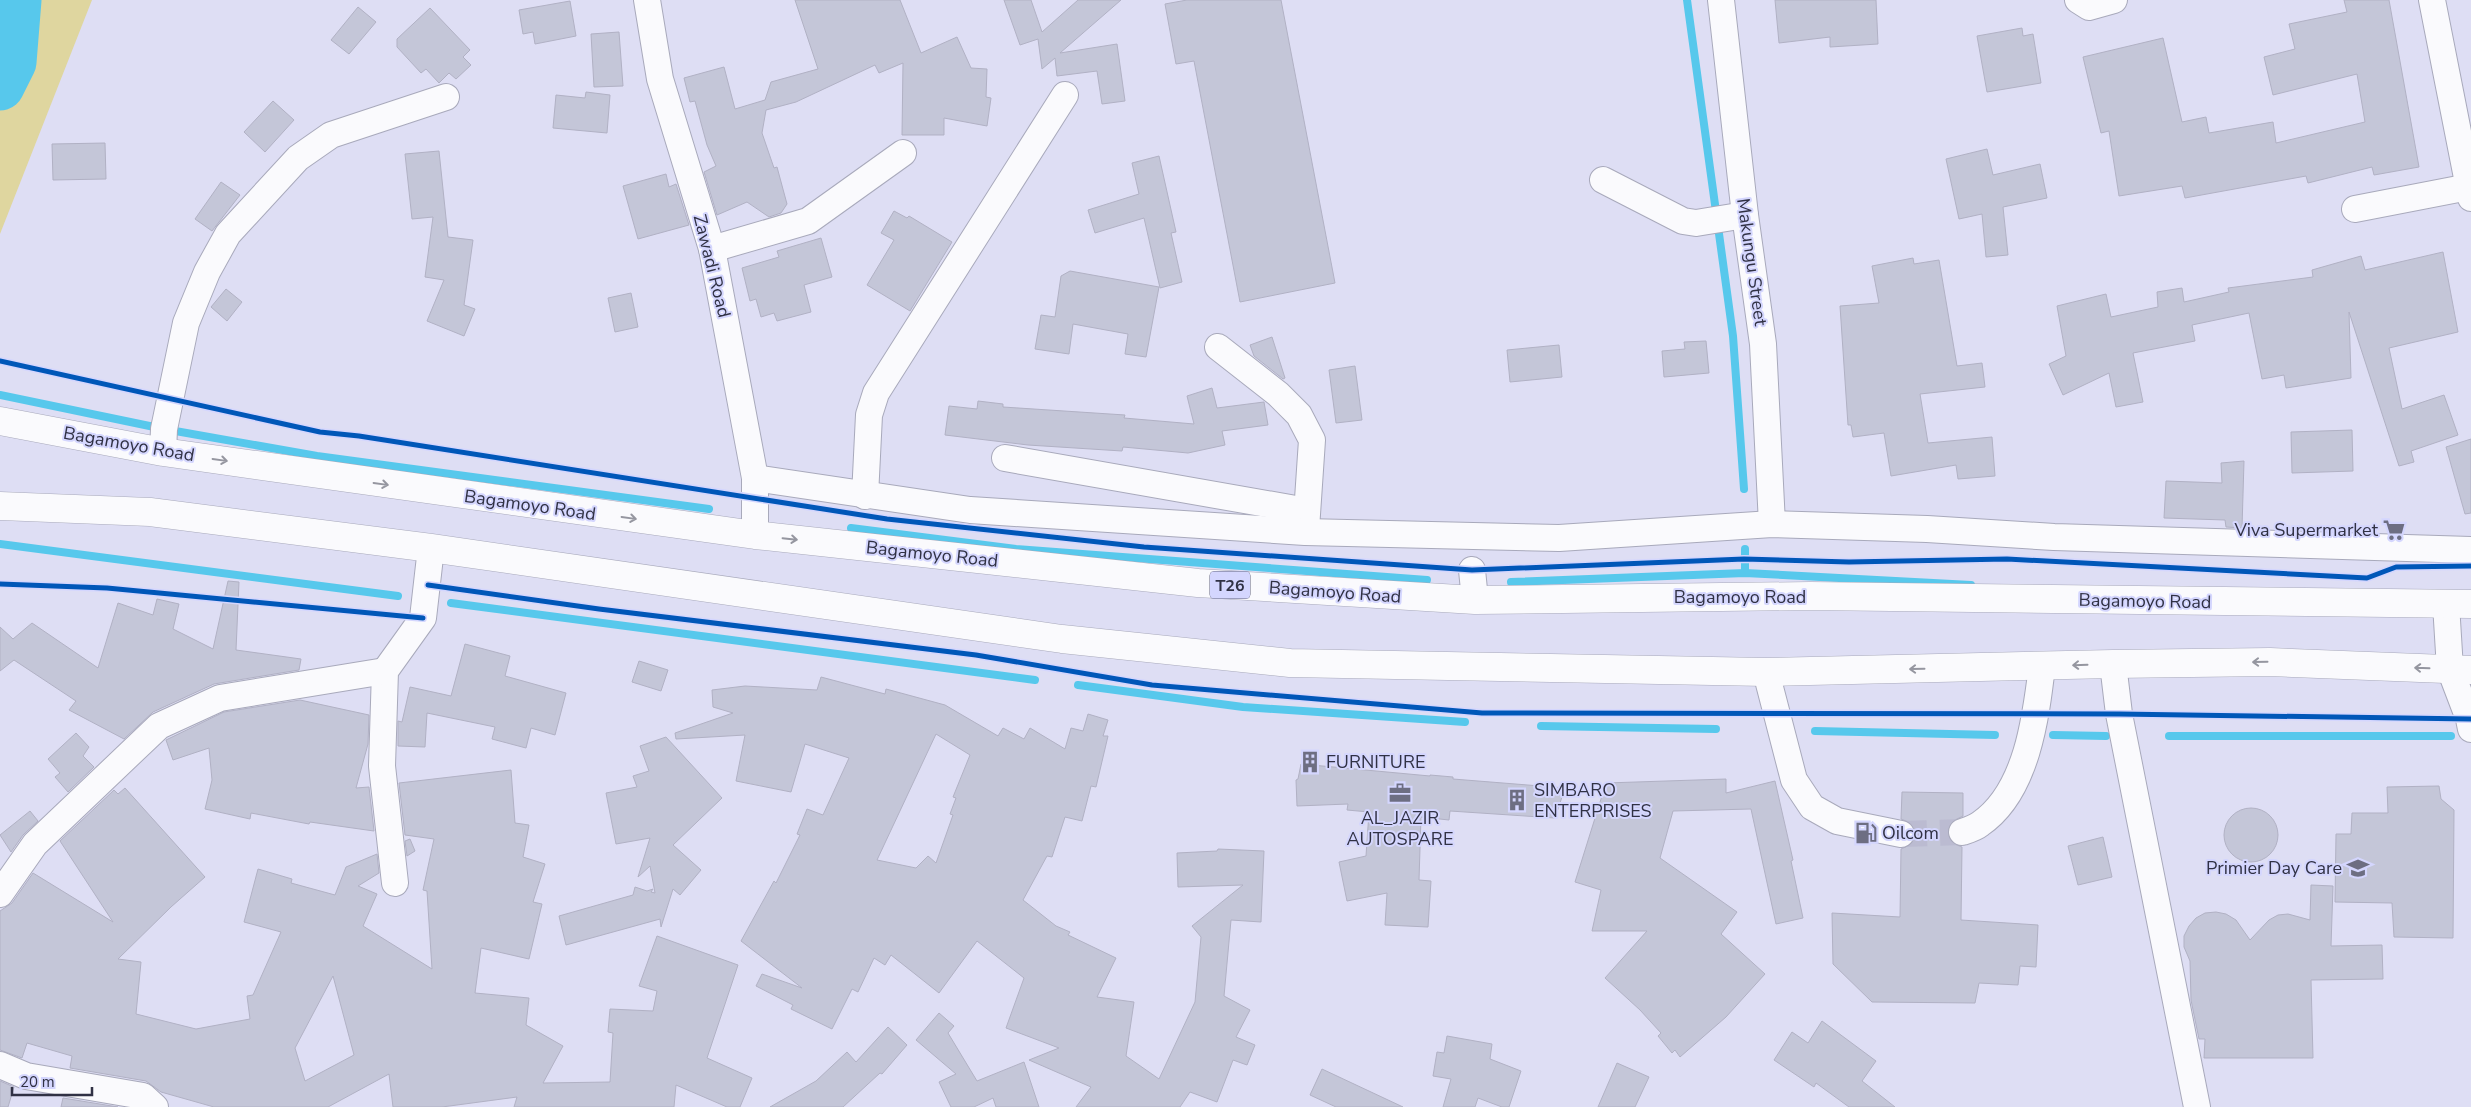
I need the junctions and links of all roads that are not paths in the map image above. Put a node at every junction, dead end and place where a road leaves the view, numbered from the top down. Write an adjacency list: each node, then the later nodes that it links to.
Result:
1 (647, 0): 13 (street, Zawadi Road)
2 (1721, 0): 12 (street, Makungu Street)
3 (2078, 0): 4 (street)
4 (2114, 0)
5 (2432, 0): 10 (street)
6 (1066, 95): 19 (street)
7 (446, 97): 16 (street)
8 (903, 153): 13 (street)
9 (1603, 180): 12 (street)
10 (2470, 192): 11 (street)
11 (2355, 209)
12 (1745, 215): 22 (street, Makungu Street)
13 (712, 249): 18 (street, Zawadi Road)
14 (1218, 347): 21 (street)
15 (0, 421): 16 (highway, Bagamoyo Road / T26)
16 (163, 452): 23 (highway, Bagamoyo Road / T26, one-way to 23)
17 (1005, 458): 21 (street)
18 (755, 478): 19 (street); 23 (street, Zawadi Road)
19 (866, 496): 21 (street)
20 (0, 506): 24 (highway)
21 (1306, 522): 22 (street)
22 (1772, 524): 25 (street)
23 (755, 535): 27 (highway, Bagamoyo Road / T26, one-way to 27)
24 (431, 548): 32 (street); 33 (highway)
25 (2471, 550)
26 (1472, 570): 27 (street)
27 (1475, 600): 28 (highway, Bagamoyo Road / T26)
28 (2458, 604): 31 (street)
29 (2113, 664): 30 (highway, one-way to 30); 31 (highway, one-way to 29); 41 (street)
30 (2042, 666): 33 (highway, one-way to 33); 35 (street)
31 (2461, 669): 34 (street)
32 (385, 671): 37 (street); 38 (street)
33 (1766, 672): 36 (street)
34 (2471, 729)
35 (1962, 832)
36 (1901, 834)
37 (395, 883)
38 (0, 894)
39 (0, 1065): 40 (street)
40 (154, 1107)
41 (2197, 1107)

